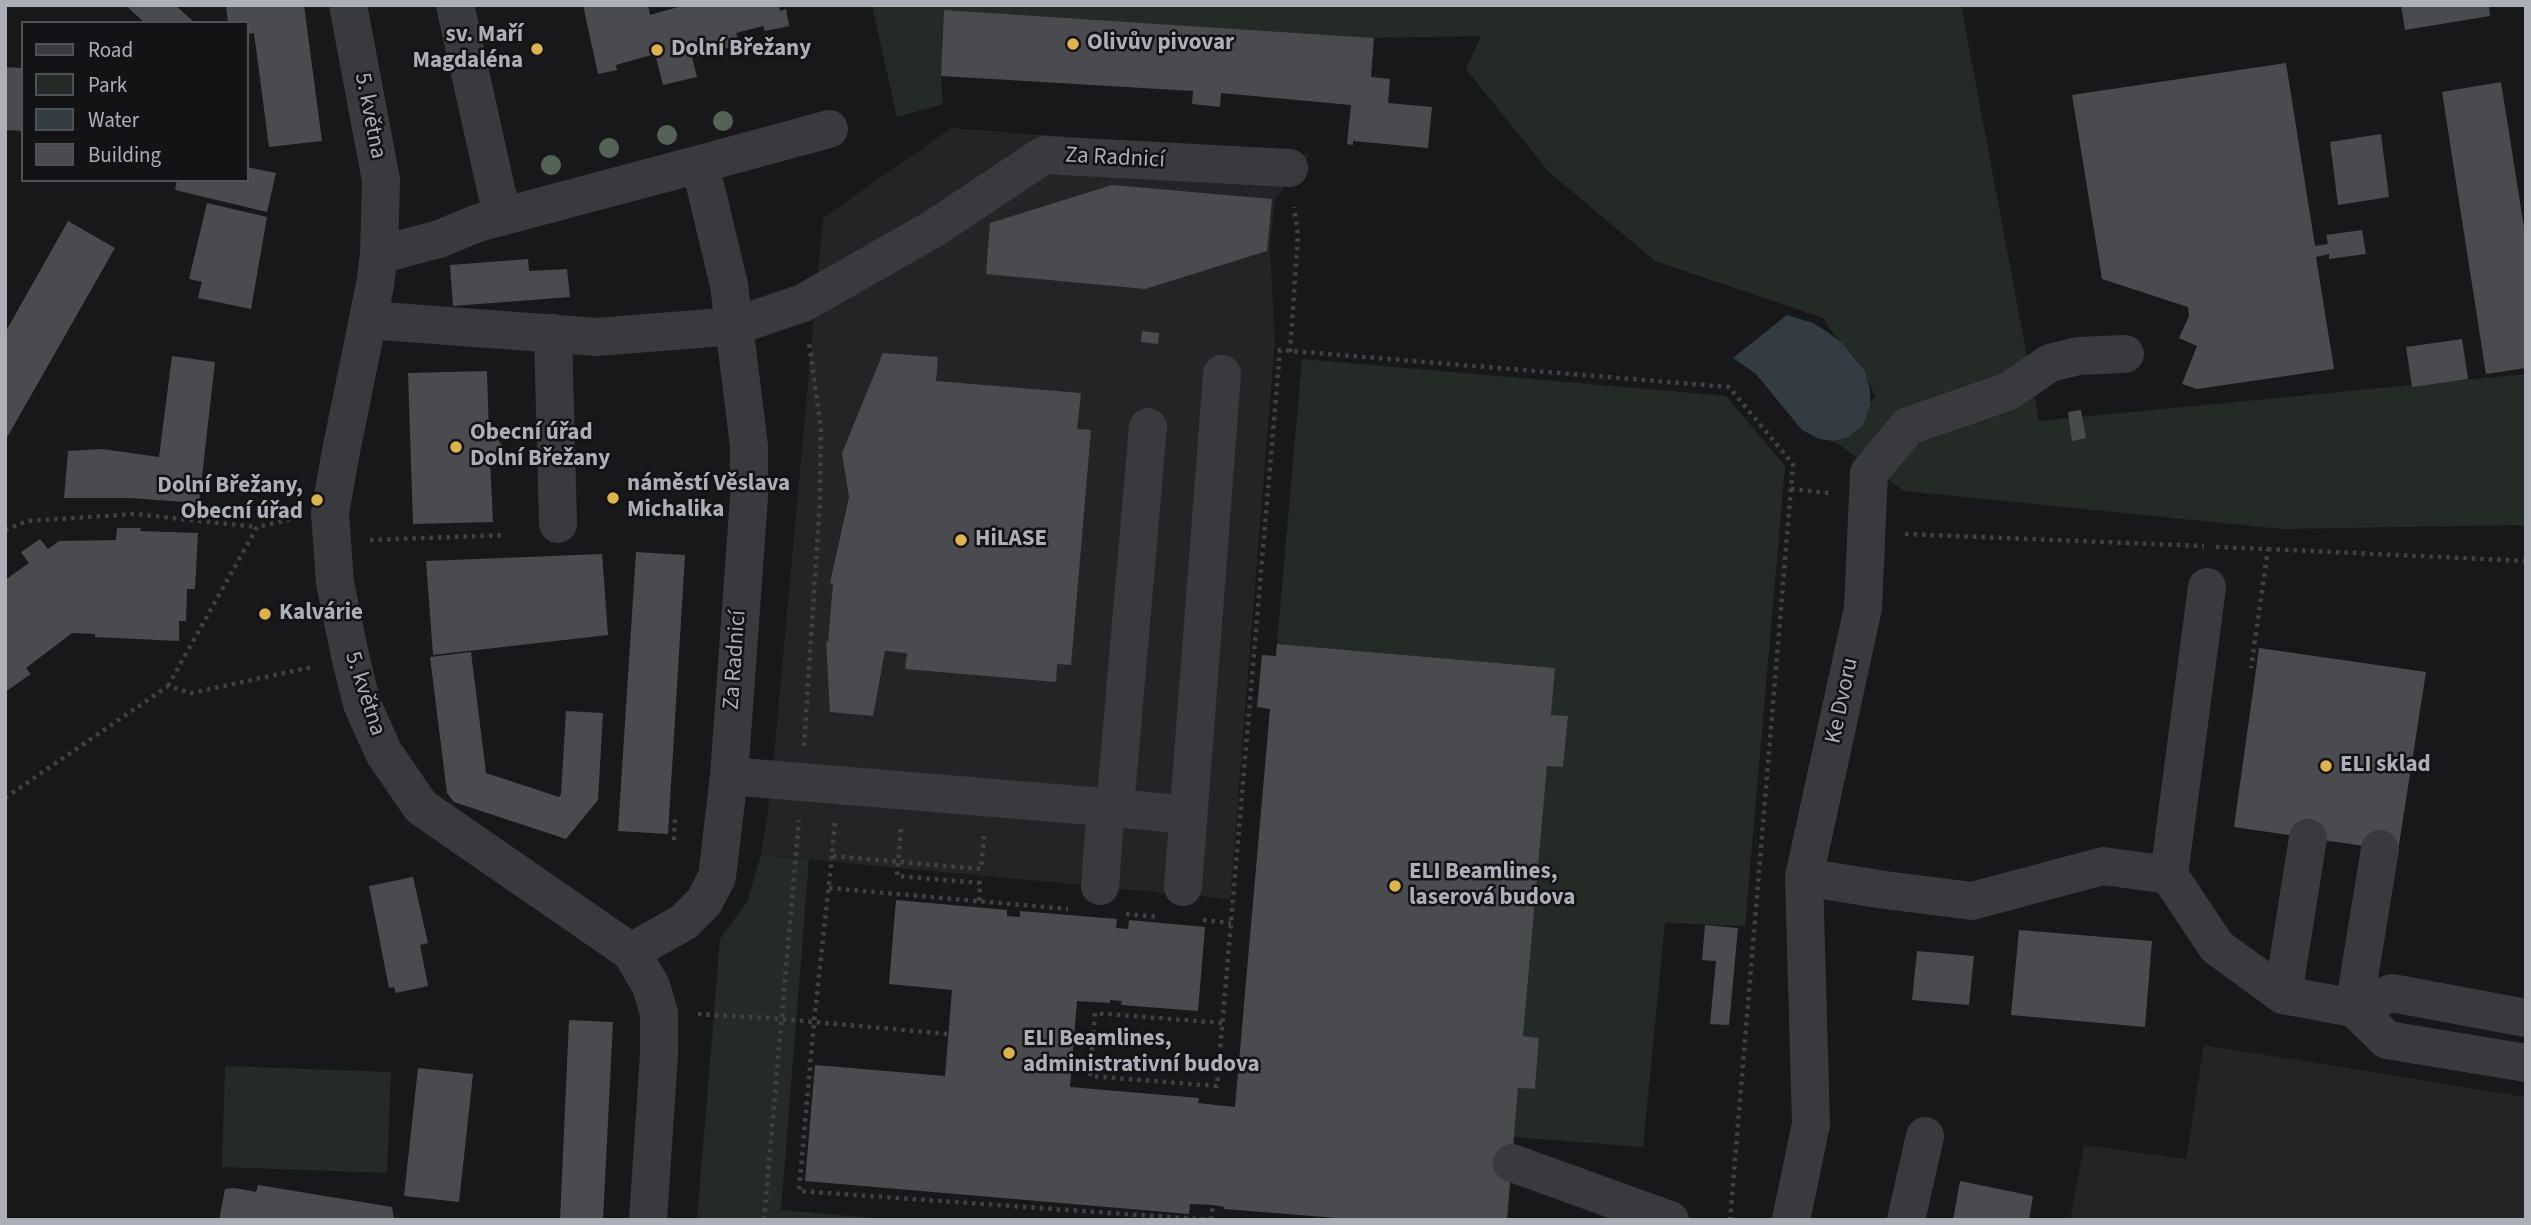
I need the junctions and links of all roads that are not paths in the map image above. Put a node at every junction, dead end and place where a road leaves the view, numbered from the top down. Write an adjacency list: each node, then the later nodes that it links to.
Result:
1 (348, 5): 7 (street, 5. května)
2 (455, 5): 6 (street)
3 (829, 129): 4 (street)
4 (700, 164): 6 (street); 9 (street)
5 (1289, 168): 9 (street, Za Radnicí)
6 (502, 216): 7 (street)
7 (379, 255): 8 (street, 5. května)
8 (376, 321): 10 (street, Za Radnicí); 25 (street, 5. května)
9 (735, 326): 10 (street, Za Radnicí); 16 (street, Za Radnicí)
10 (553, 333): 14 (street)
11 (2125, 354): 22 (street, Ke Dvoru)
12 (1222, 374): 18 (street)
13 (1148, 427): 17 (street)
14 (558, 524)
15 (2207, 587): 21 (street)
16 (729, 776): 17 (street); 25 (street, Za Radnicí)
17 (1110, 807): 18 (street); 23 (street)
18 (1188, 815): 24 (street)
19 (2308, 838): 26 (street)
20 (2380, 849): 27 (street)
21 (2169, 875): 22 (street); 26 (street)
22 (1804, 877): 34 (street, Ke Dvoru)
23 (1099, 903)
24 (1179, 908)
25 (631, 952): 32 (street, 5. května)
26 (2283, 995): 27 (street)
27 (2354, 1008): 28 (street); 29 (street)
28 (2526, 1018)
29 (2526, 1063)
30 (1925, 1136): 35 (street)
31 (1512, 1163): 33 (street)
32 (648, 1220)
33 (1670, 1220)
34 (1791, 1220)
35 (1906, 1220)

